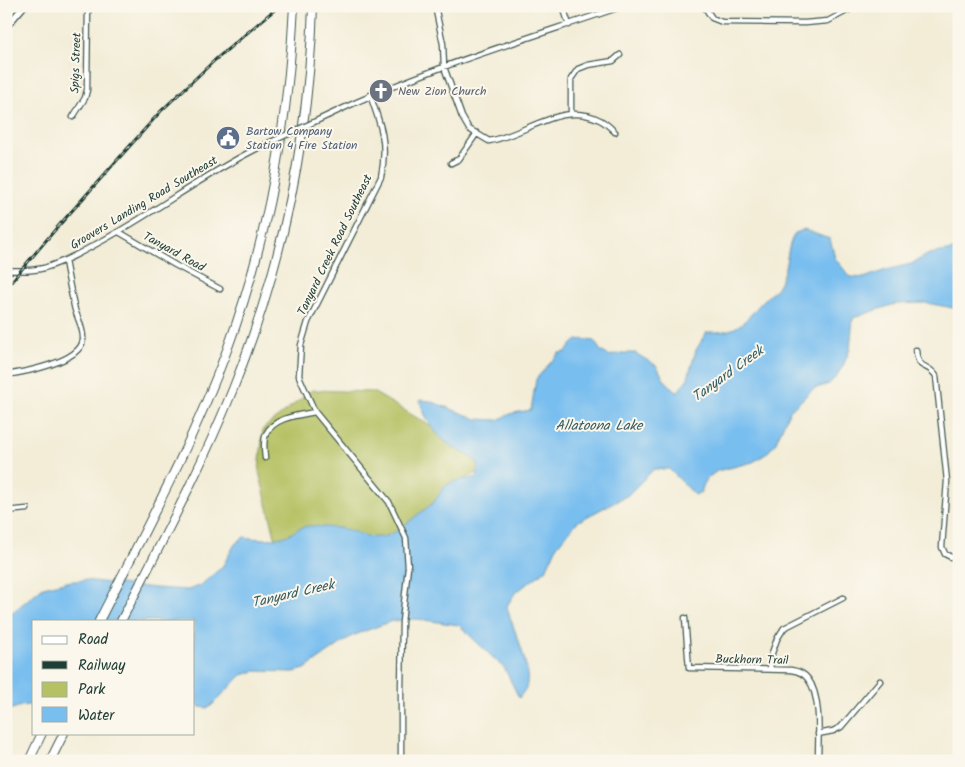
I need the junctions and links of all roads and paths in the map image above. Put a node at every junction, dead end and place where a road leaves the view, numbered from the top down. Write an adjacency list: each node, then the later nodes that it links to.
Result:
1 (24, 6): 11 (street)
2 (88, 6): 16 (street, Spigs Street)
3 (294, 6): 33 (highway)
4 (313, 6): 34 (highway)
5 (435, 6): 13 (street)
6 (563, 6): 10 (street)
7 (621, 6): 10 (street, Groovers Landing Road Southeast)
8 (704, 6): 9 (street)
9 (856, 6)
10 (569, 25): 13 (street, Groovers Landing Road Southeast)
11 (6, 27)
12 (620, 55): 15 (street)
13 (444, 67): 14 (street, Groovers Landing Road Southeast); 18 (street)
14 (370, 95): 20 (street, Groovers Landing Road Southeast, bridge); 26 (street, Tanyard Creek Road Southeast)
15 (571, 114): 17 (street); 18 (street)
16 (73, 117)
17 (615, 132)
18 (477, 134): 19 (street)
19 (451, 163)
20 (119, 232): 21 (street, Groovers Landing Road Southeast); 23 (street, Tanyard Road)
21 (66, 260): 22 (street, Groovers Landing Road Southeast); 25 (street)
22 (6, 270)
23 (220, 289)
24 (916, 350): 30 (street)
25 (6, 375)
26 (316, 412): 27 (street); 42 (street, Tanyard Creek Road Southeast)
27 (265, 458)
28 (27, 509): 29 (street)
29 (6, 511)
30 (959, 557)
31 (843, 598): 35 (street)
32 (685, 618): 35 (street, Buckhorn Trail)
33 (100, 620)
34 (121, 620)
35 (770, 669): 39 (street, Buckhorn Trail)
36 (880, 682): 39 (street)
37 (42, 734): 40 (highway)
38 (64, 734): 41 (highway)
39 (818, 734): 43 (street, Buckhorn Trail)
40 (29, 761)
41 (50, 761)
42 (402, 761)
43 (818, 761)

